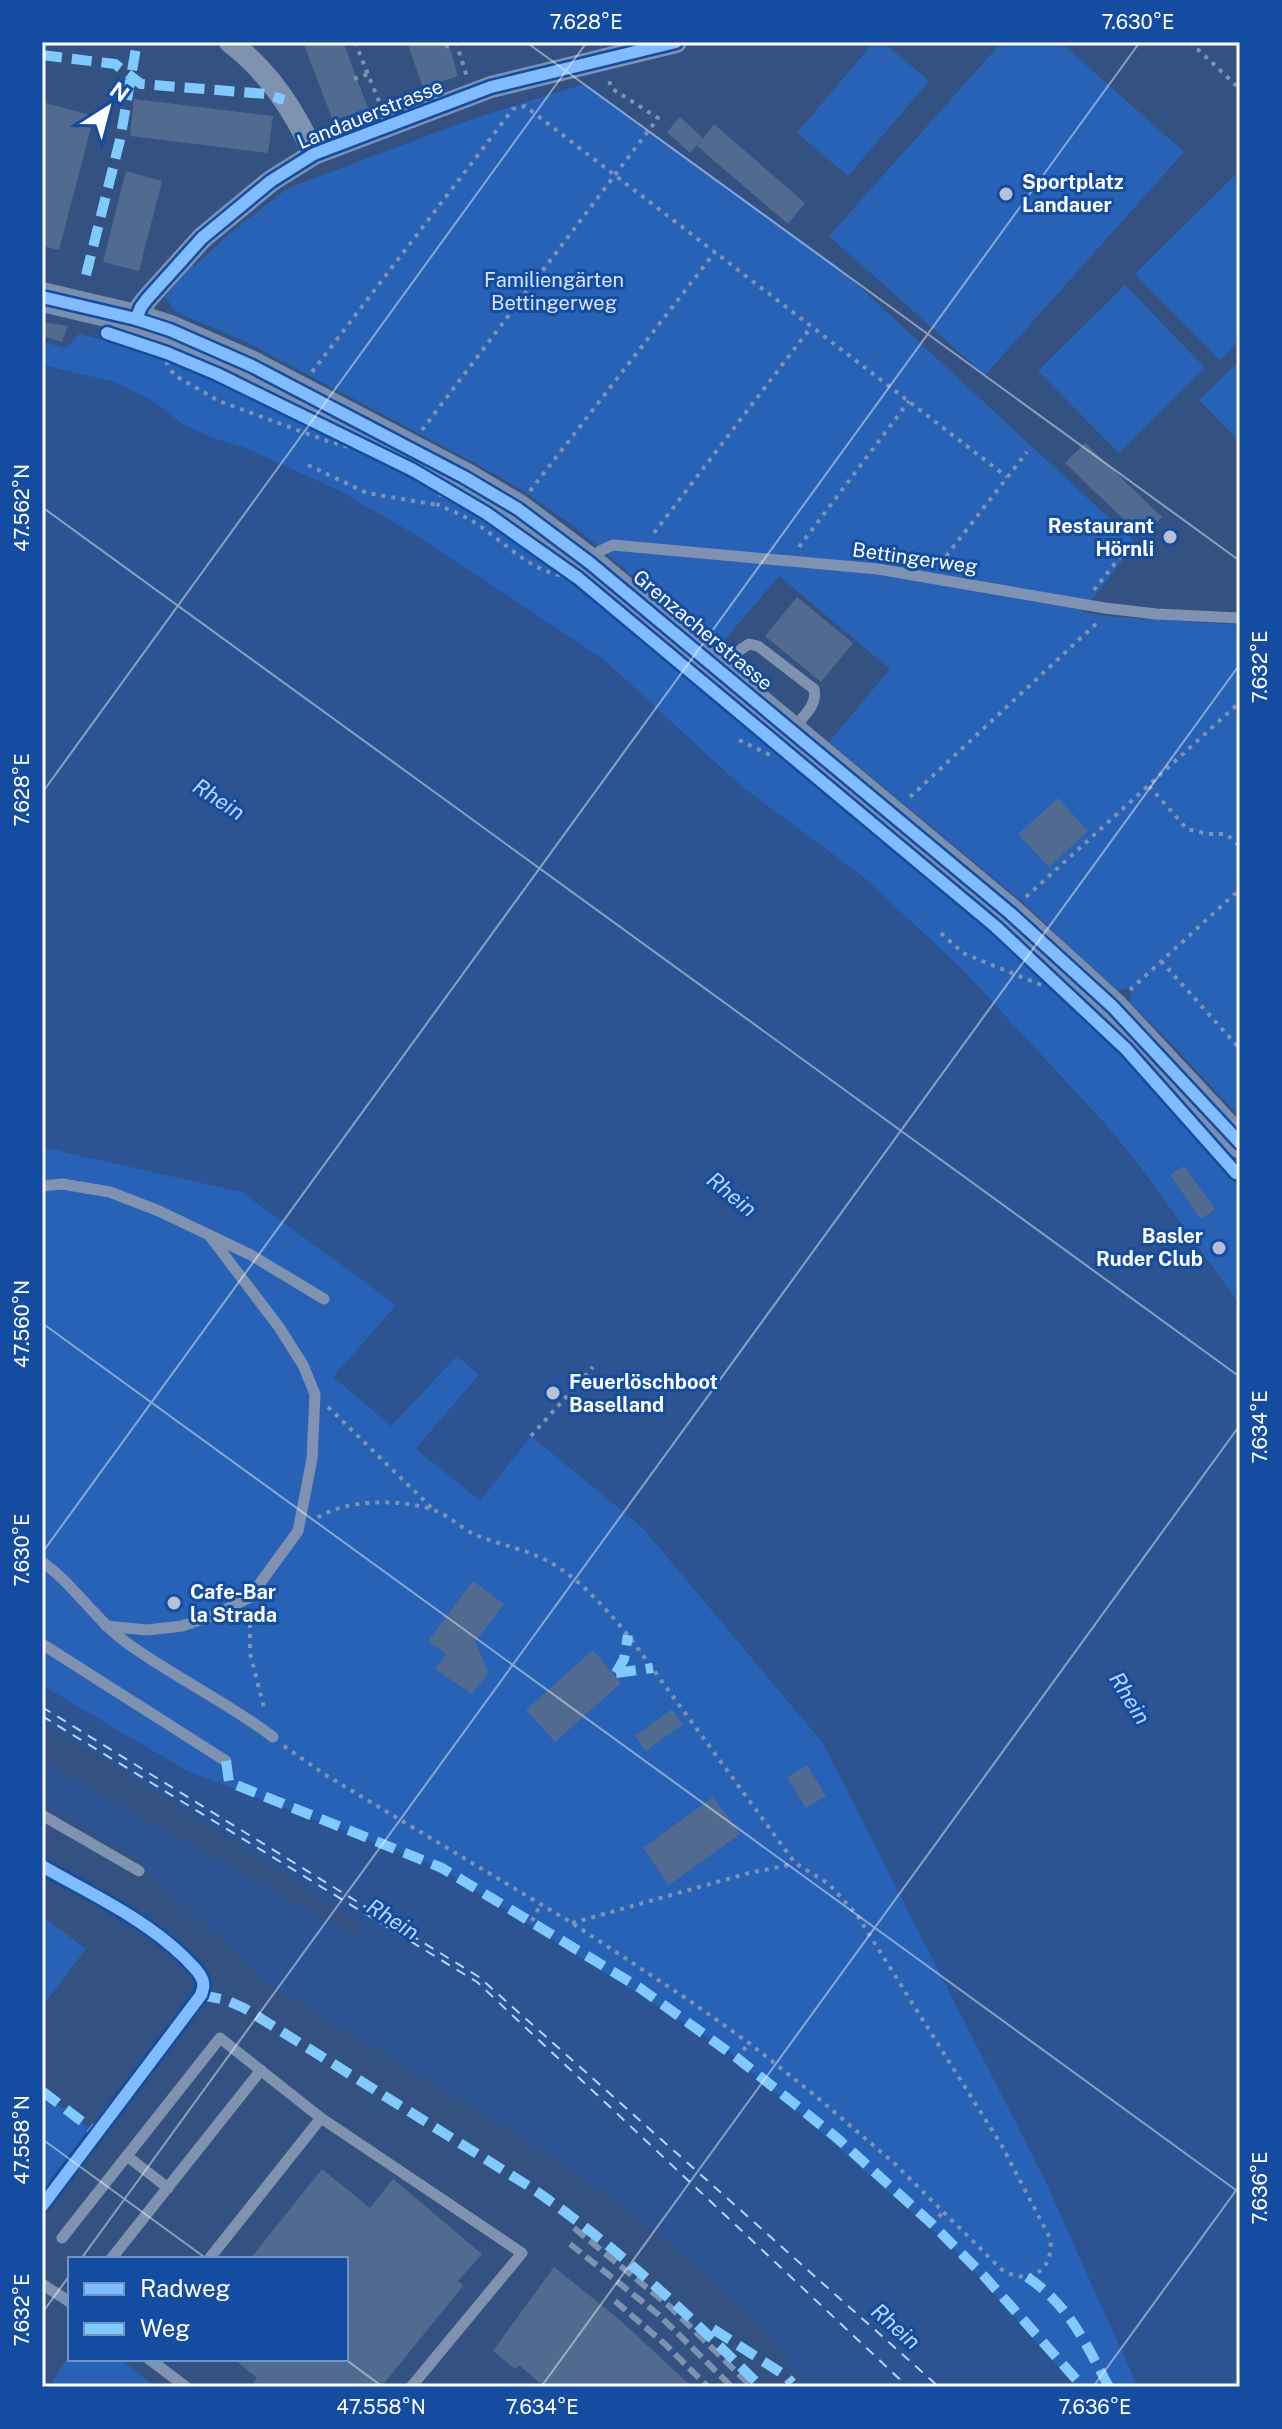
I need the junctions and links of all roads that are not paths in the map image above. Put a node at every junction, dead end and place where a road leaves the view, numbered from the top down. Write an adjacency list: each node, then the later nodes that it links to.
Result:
1 (230, 42): 3 (street)
2 (676, 42): 3 (street, Landauerstrasse)
3 (314, 154): 5 (street, Landauerstrasse)
4 (42, 297): 5 (main road, Grenzacherstrasse)
5 (136, 319): 6 (main road, Grenzacherstrasse)
6 (577, 570): 7 (lane, Bettingerweg); 8 (main road, Grenzacherstrasse)
7 (1240, 618)
8 (722, 672): 9 (main road, Grenzacherstrasse); 9 (lane)
9 (786, 738): 10 (main road, Grenzacherstrasse)
10 (1240, 1143)
11 (42, 1178): 12 (lane)
12 (62, 1184): 13 (lane); 14 (lane)
13 (42, 1186)
14 (209, 1235): 15 (lane); 17 (lane)
15 (324, 1299)
16 (42, 1562): 17 (lane)
17 (106, 1626): 19 (lane)
18 (42, 1644): 20 (lane)
19 (273, 1737)
20 (226, 1761)
21 (42, 1815): 22 (lane)
22 (139, 1871)
23 (261, 2070): 24 (lane); 25 (lane); 26 (lane)
24 (321, 2118): 29 (lane); 34 (lane)
25 (127, 2156): 26 (lane); 27 (lane)
26 (168, 2188): 28 (lane)
27 (62, 2238)
28 (113, 2257)
29 (211, 2257)
30 (42, 2284): 31 (lane)
31 (68, 2301)
32 (152, 2361): 33 (lane)
33 (186, 2387)
34 (411, 2387)

